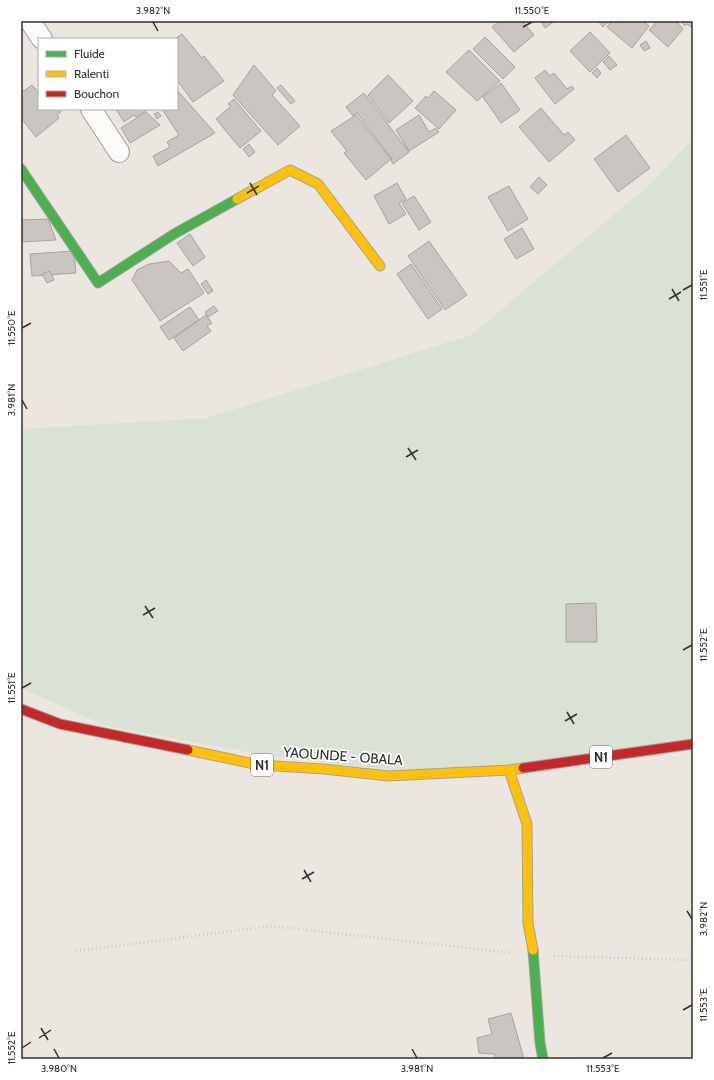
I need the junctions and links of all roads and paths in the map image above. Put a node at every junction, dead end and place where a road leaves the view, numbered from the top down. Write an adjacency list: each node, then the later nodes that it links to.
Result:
1 (30, 21): 2 (street)
2 (41, 38)
3 (92, 110): 4 (street)
4 (119, 152)
5 (21, 170): 6 (main road)
6 (380, 266)
7 (21, 709): 9 (main road, YAOUNDE - OBALA / N1)
8 (693, 744): 9 (main road, YAOUNDE - OBALA / N1)
9 (509, 770): 11 (main road)
10 (76, 951): 11 (path)
11 (534, 955): 12 (path); 13 (main road)
12 (693, 960)
13 (543, 1059)

